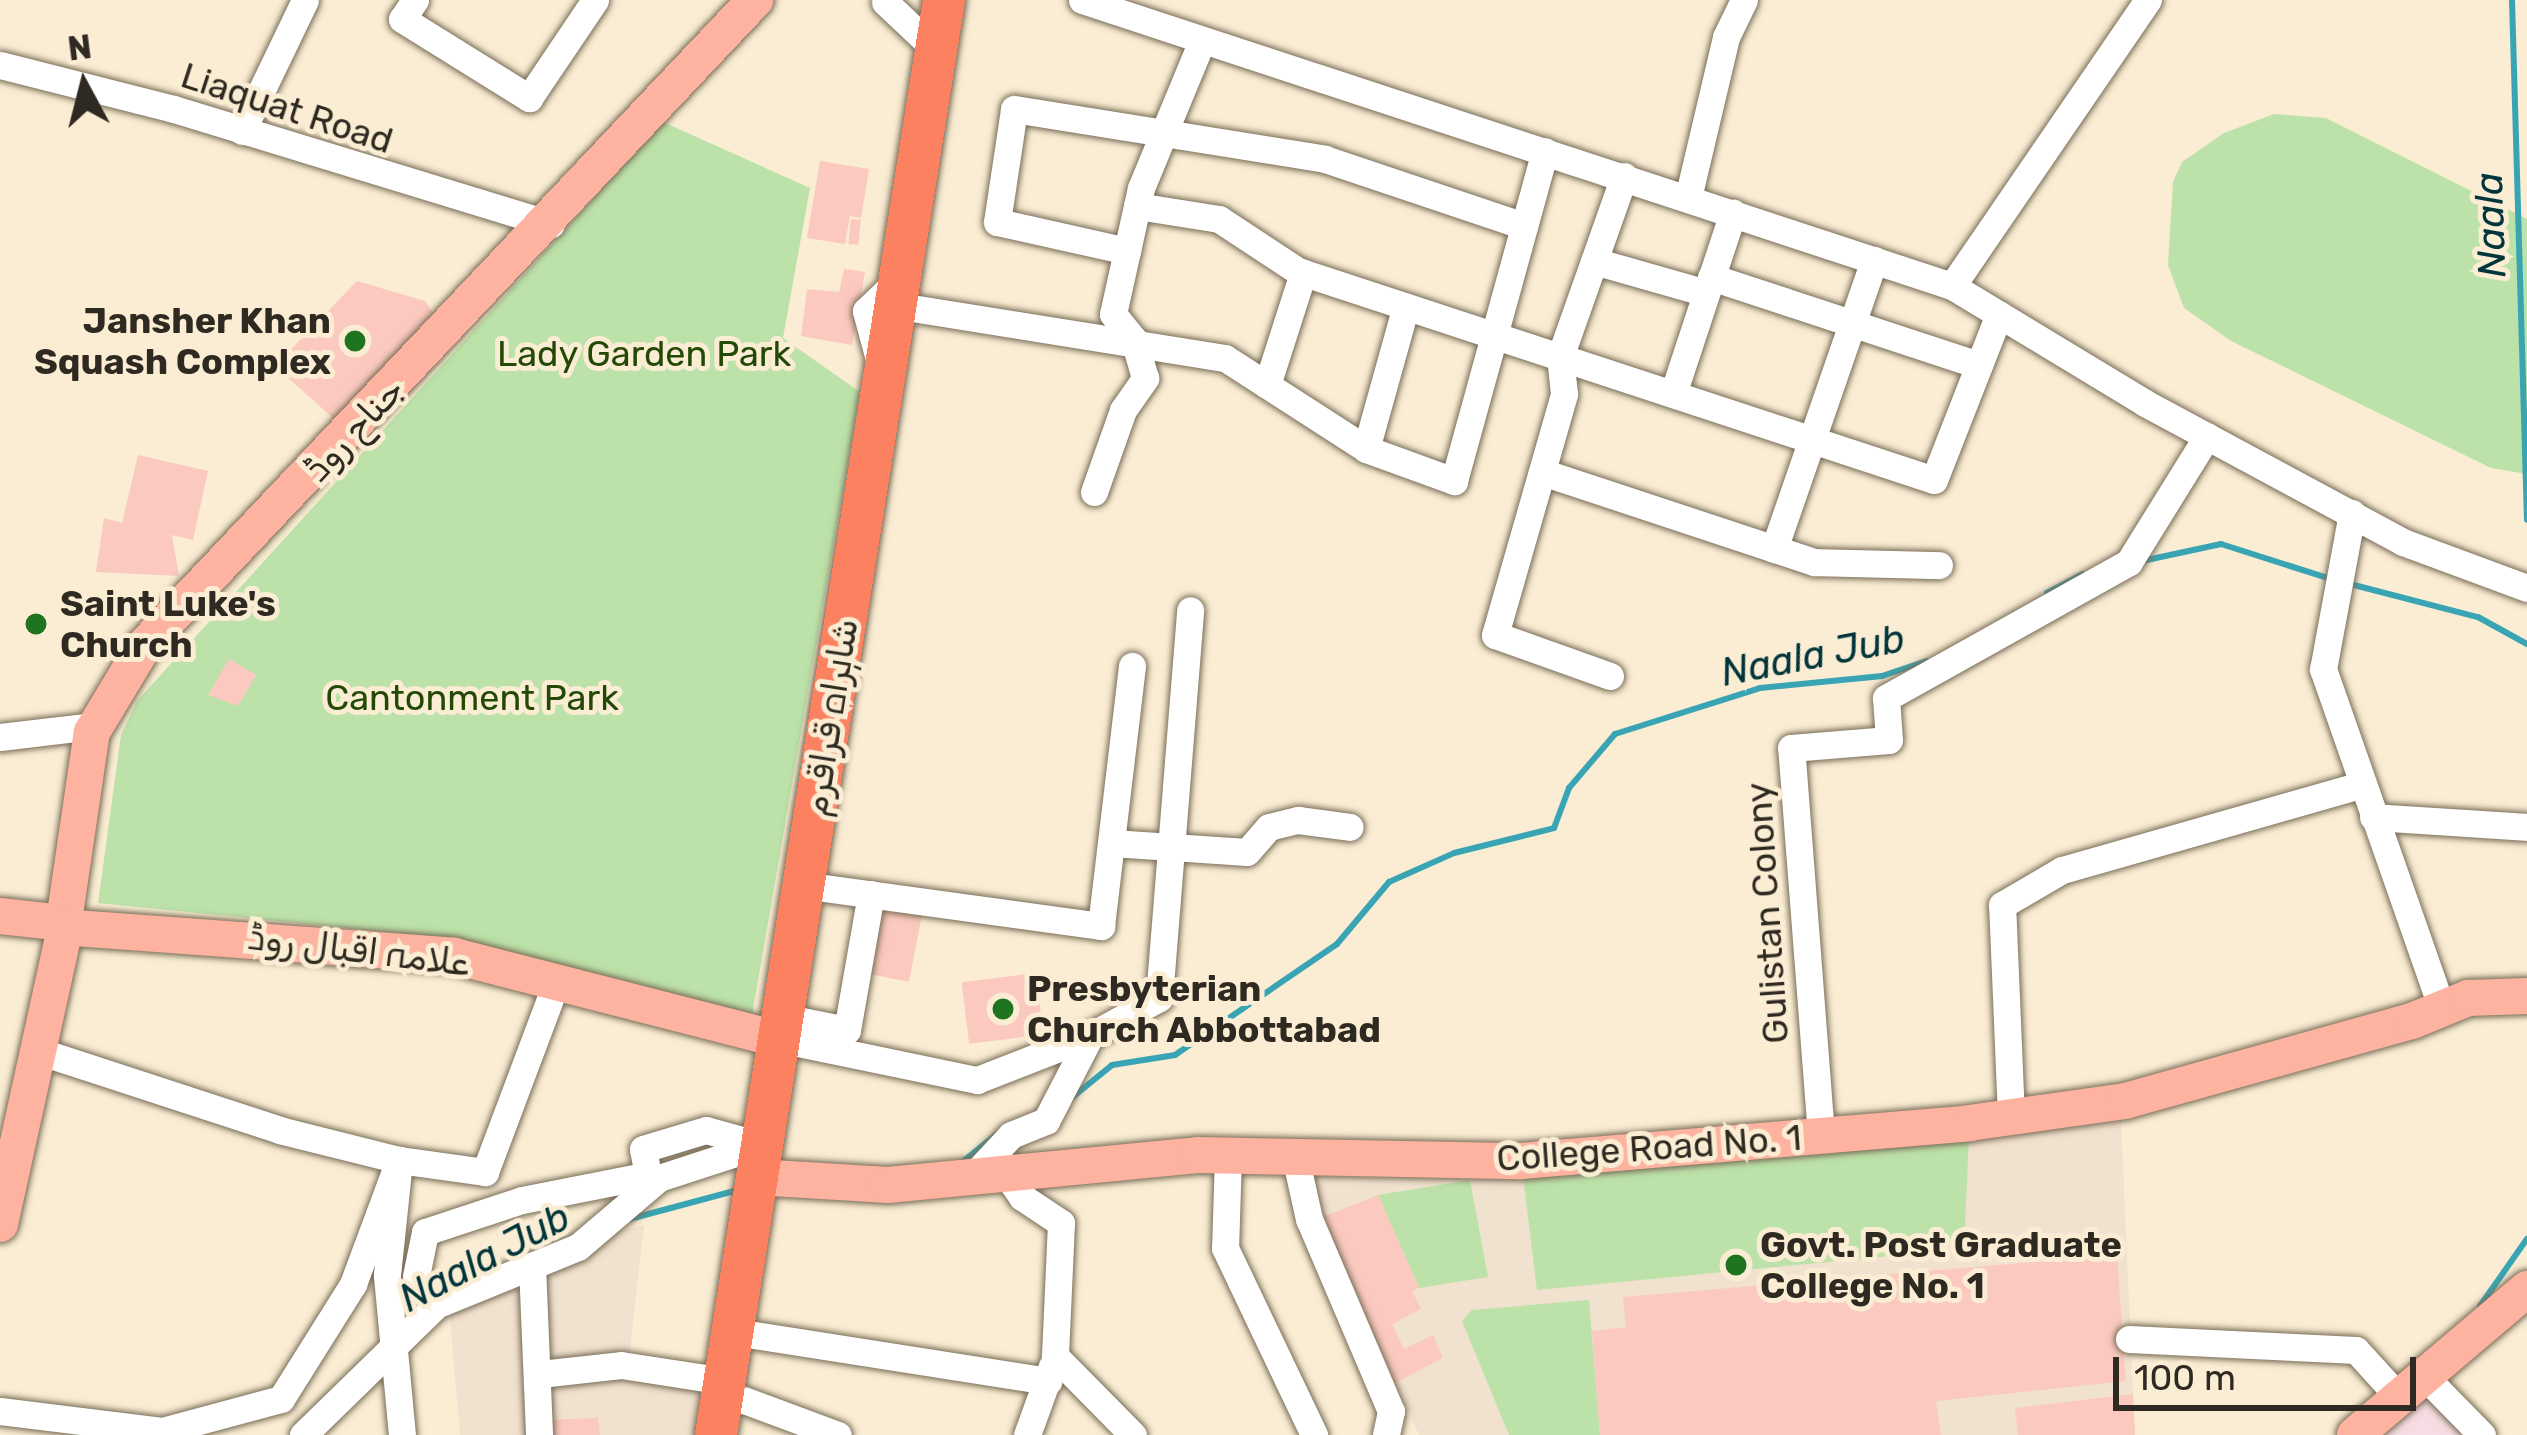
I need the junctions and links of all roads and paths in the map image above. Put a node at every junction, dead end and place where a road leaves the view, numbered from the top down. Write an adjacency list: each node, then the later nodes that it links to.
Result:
1 (305, 0): 15 (street)
2 (415, 0): 3 (street)
3 (595, 0)
4 (755, 0): 21 (main road, جناح روڈ)
5 (944, 0): 12 (highway, شاہراہ قراقرم)
6 (967, 0): 29 (highway, شاہراہ قراقرم)
7 (1082, 0): 11 (street)
8 (1744, 0): 18 (street)
9 (2148, 0): 28 (street)
10 (883, 1): 12 (street)
11 (1202, 41): 14 (street); 16 (street)
12 (937, 51): 29 (highway, شاہراہ قراقرم)
13 (0, 65): 15 (street, Liaquat Road)
14 (1166, 129): 19 (street); 22 (street); 23 (street)
15 (242, 131): 21 (street, Liaquat Road)
16 (1545, 151): 17 (street); 22 (street)
17 (1624, 176): 18 (street); 25 (street)
18 (1688, 198): 20 (street)
19 (1137, 206): 23 (street); 26 (street)
20 (1733, 213): 24 (street); 27 (street)
21 (551, 224): 51 (main road, جناح روڈ)
22 (1524, 226): 33 (street)
23 (1127, 251): 34 (street)
24 (1874, 260): 28 (street); 32 (street)
25 (1594, 261): 27 (street); 35 (street)
26 (1303, 273): 30 (street); 37 (street)
27 (1709, 285): 32 (street); 38 (street)
28 (1952, 286): 31 (street)
29 (909, 293): 34 (street); 59 (highway, شاہراہ قراقرم); 66 (highway, شاہراہ قراقرم)
30 (1406, 306): 33 (street); 41 (street)
31 (1999, 314): 36 (street); 39 (street)
32 (1852, 323): 36 (street); 40 (street)
33 (1494, 335): 35 (street); 41 (street)
34 (1134, 340): 37 (street); 43 (street)
35 (1560, 356): 38 (street); 42 (street)
36 (1979, 364): 40 (street)
37 (1267, 385): 41 (street)
38 (1673, 394): 40 (street)
39 (2207, 436): 44 (street); 70 (street, Gulistan Colony)
40 (1810, 440): 45 (street)
41 (1366, 448)
42 (1542, 472): 45 (street); 50 (street)
43 (1094, 492)
44 (2352, 513): 47 (street); 53 (street)
45 (1774, 549): 46 (street)
46 (1939, 565)
47 (2527, 588)
48 (1190, 610): 58 (street)
49 (1132, 667): 57 (street)
50 (1610, 676)
51 (94, 726): 52 (street); 62 (main road, جناح روڈ)
52 (0, 737)
53 (2360, 785): 54 (street); 69 (street)
54 (2373, 818): 56 (street); 65 (street)
55 (1350, 827): 58 (street)
56 (2527, 827)
57 (1112, 843): 58 (street); 60 (street)
58 (1171, 846): 67 (street)
59 (824, 887): 60 (street); 66 (highway, شاہراہ قراقرم)
60 (871, 894): 66 (street)
61 (0, 916): 62 (main road, علامہ اقبال روڈ)
62 (64, 925): 63 (main road, علامہ اقبال روڈ); 68 (main road, جناح روڈ)
63 (556, 983): 66 (main road, علامہ اقبال روڈ); 73 (street)
64 (2527, 996): 65 (main road, College Road No. 1)
65 (2443, 1009): 69 (main road, College Road No. 1)
66 (792, 1034): 67 (street); 74 (highway, شاہراہ قراقرم)
67 (1090, 1036): 75 (street)
68 (39, 1051): 73 (street); 76 (main road, جناح روڈ)
69 (2012, 1117): 70 (main road, College Road No. 1)
70 (1821, 1135): 72 (main road, College Road No. 1)
71 (1228, 1155): 72 (main road, College Road No. 1); 75 (main road, College Road No. 1); 97 (street)
72 (1295, 1156): 99 (street)
73 (399, 1160): 82 (street); 88 (street)
74 (764, 1167): 75 (main road, College Road No. 1); 77 (street); 78 (street); 80 (highway, شاہراہ قراقرم); 87 (highway, شاہراہ قراقرم)
75 (989, 1176): 83 (street)
76 (0, 1225)
77 (532, 1266): 82 (street); 84 (street)
78 (416, 1276)
79 (2527, 1289): 85 (main road)
80 (754, 1335): 83 (street); 87 (highway, شاہراہ قراقرم)
81 (2129, 1339): 86 (street)
82 (393, 1341): 89 (street); 90 (street)
83 (1052, 1368): 95 (street); 96 (street)
84 (540, 1374): 87 (street); 91 (street)
85 (2433, 1375): 86 (main road); 101 (street)
86 (2396, 1394): 100 (main road)
87 (736, 1405): 92 (highway, شاہراہ قراقرم); 93 (street); 94 (street)
88 (0, 1412)
89 (303, 1435)
90 (401, 1435)
91 (539, 1435)
92 (716, 1435)
93 (769, 1435)
94 (838, 1435)
95 (1027, 1435)
96 (1133, 1435)
97 (1317, 1435): 98 (street)
98 (1336, 1435)
99 (1386, 1435)
100 (2355, 1435)
101 (2482, 1435)

